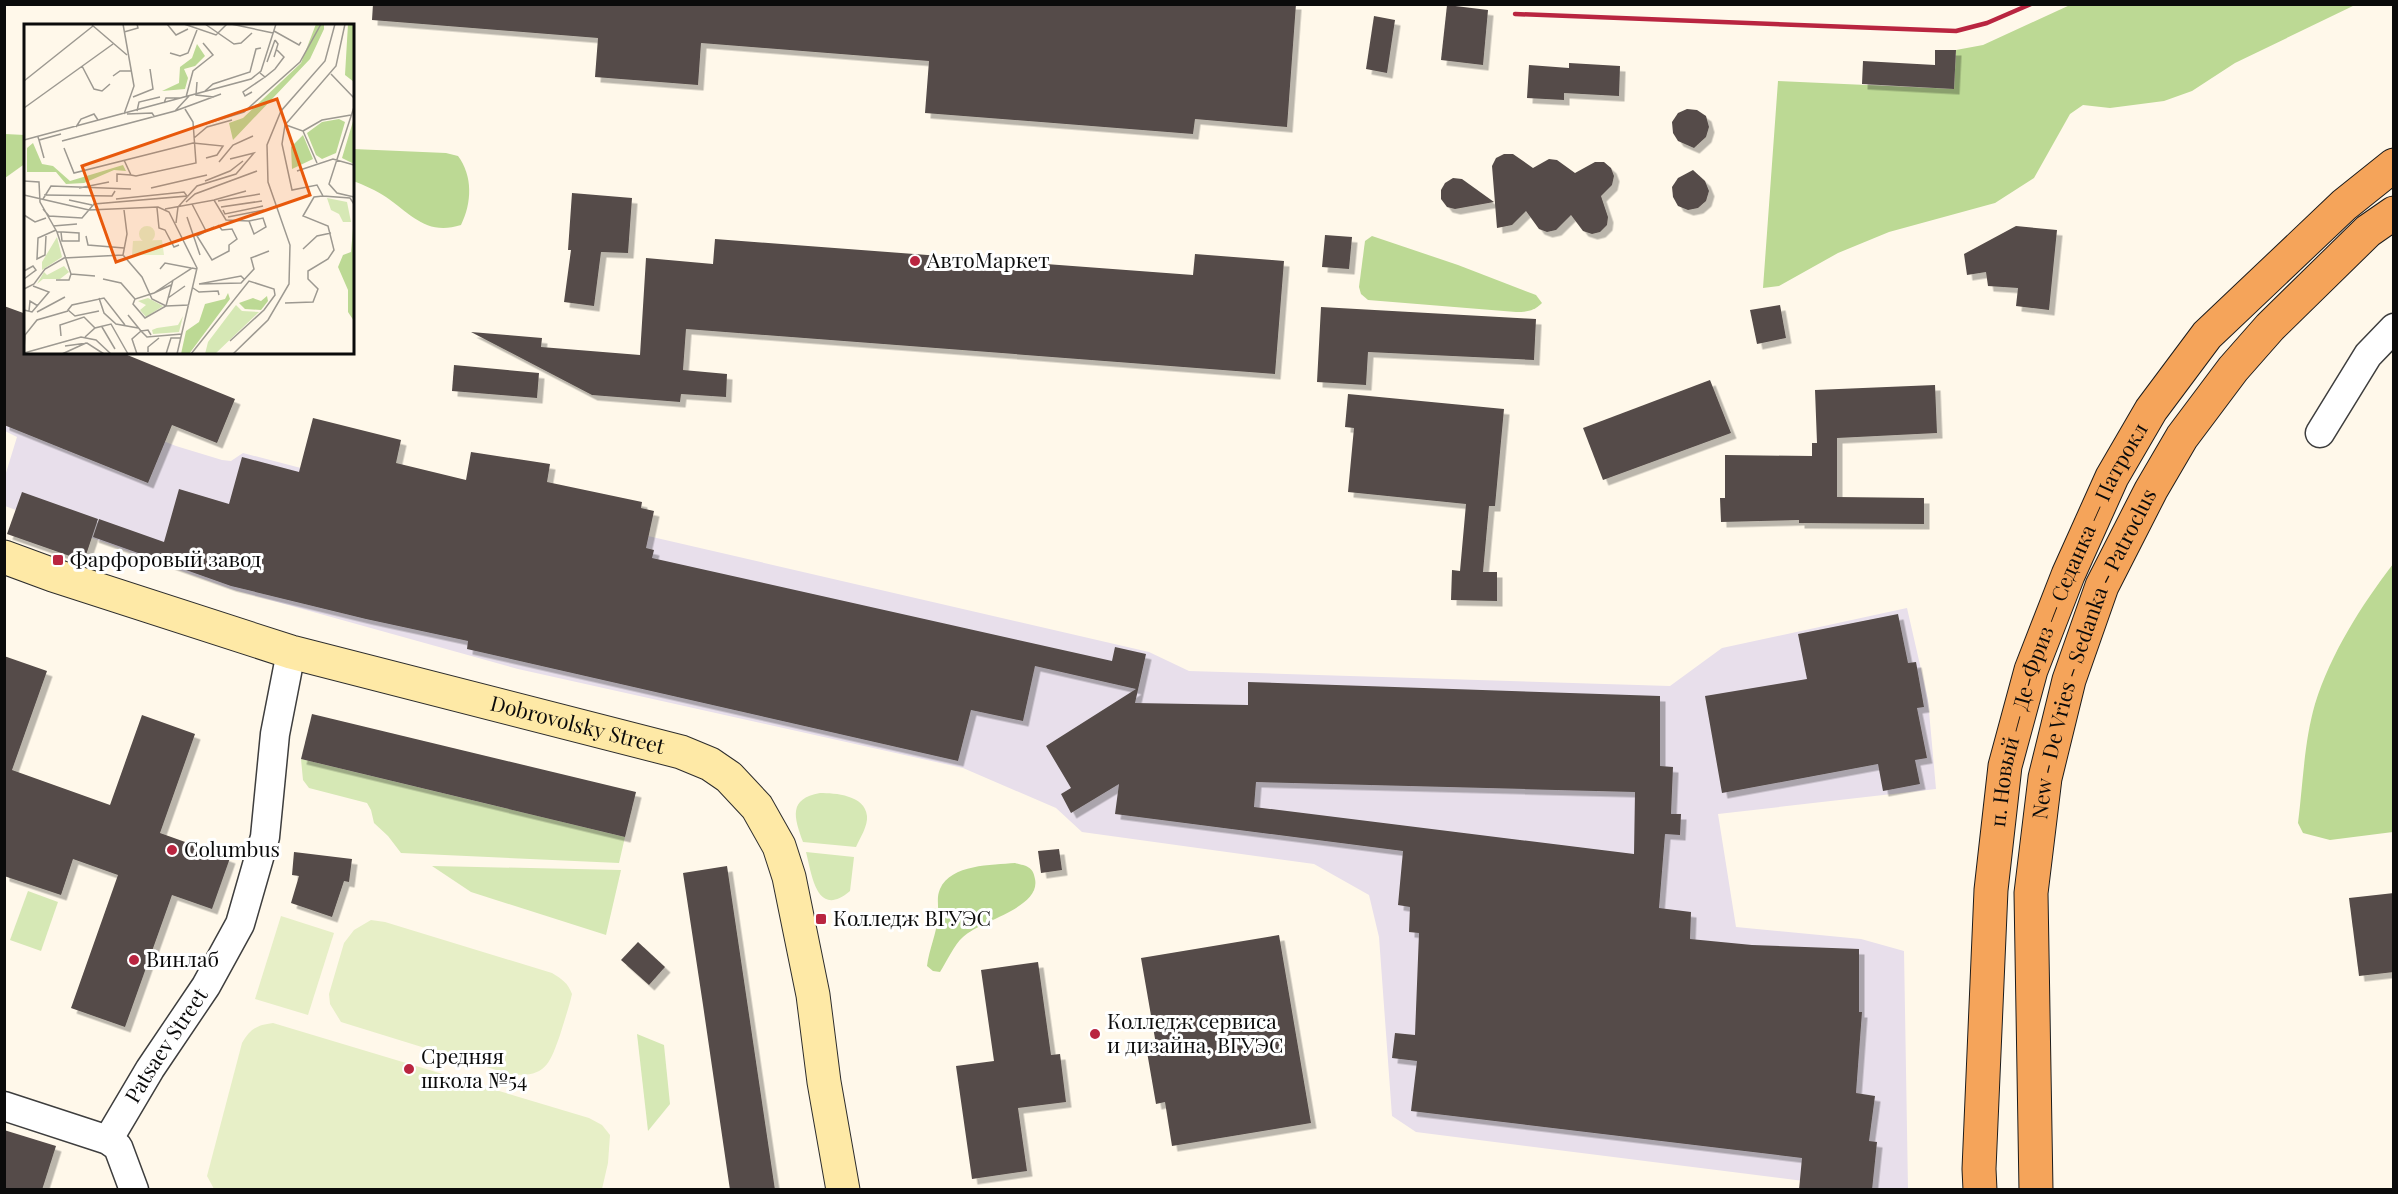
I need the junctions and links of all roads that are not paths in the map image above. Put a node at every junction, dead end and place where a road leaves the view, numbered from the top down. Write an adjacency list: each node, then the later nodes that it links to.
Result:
1 (2394, 165): 11 (highway, п. Новый — Де-Фриз — Седанка — Патрокл)
2 (2394, 213): 12 (highway, New - De Vries - Sedanka - Patroclus)
3 (2394, 328): 4 (street)
4 (2320, 433)
5 (4, 557): 6 (main road, Dobrovolsky Street)
6 (291, 652): 8 (street, Patsaev Street); 10 (main road, Dobrovolsky Street)
7 (4, 1106): 8 (street)
8 (108, 1140): 9 (street)
9 (134, 1190)
10 (843, 1190)
11 (1980, 1190)
12 (2036, 1190)

